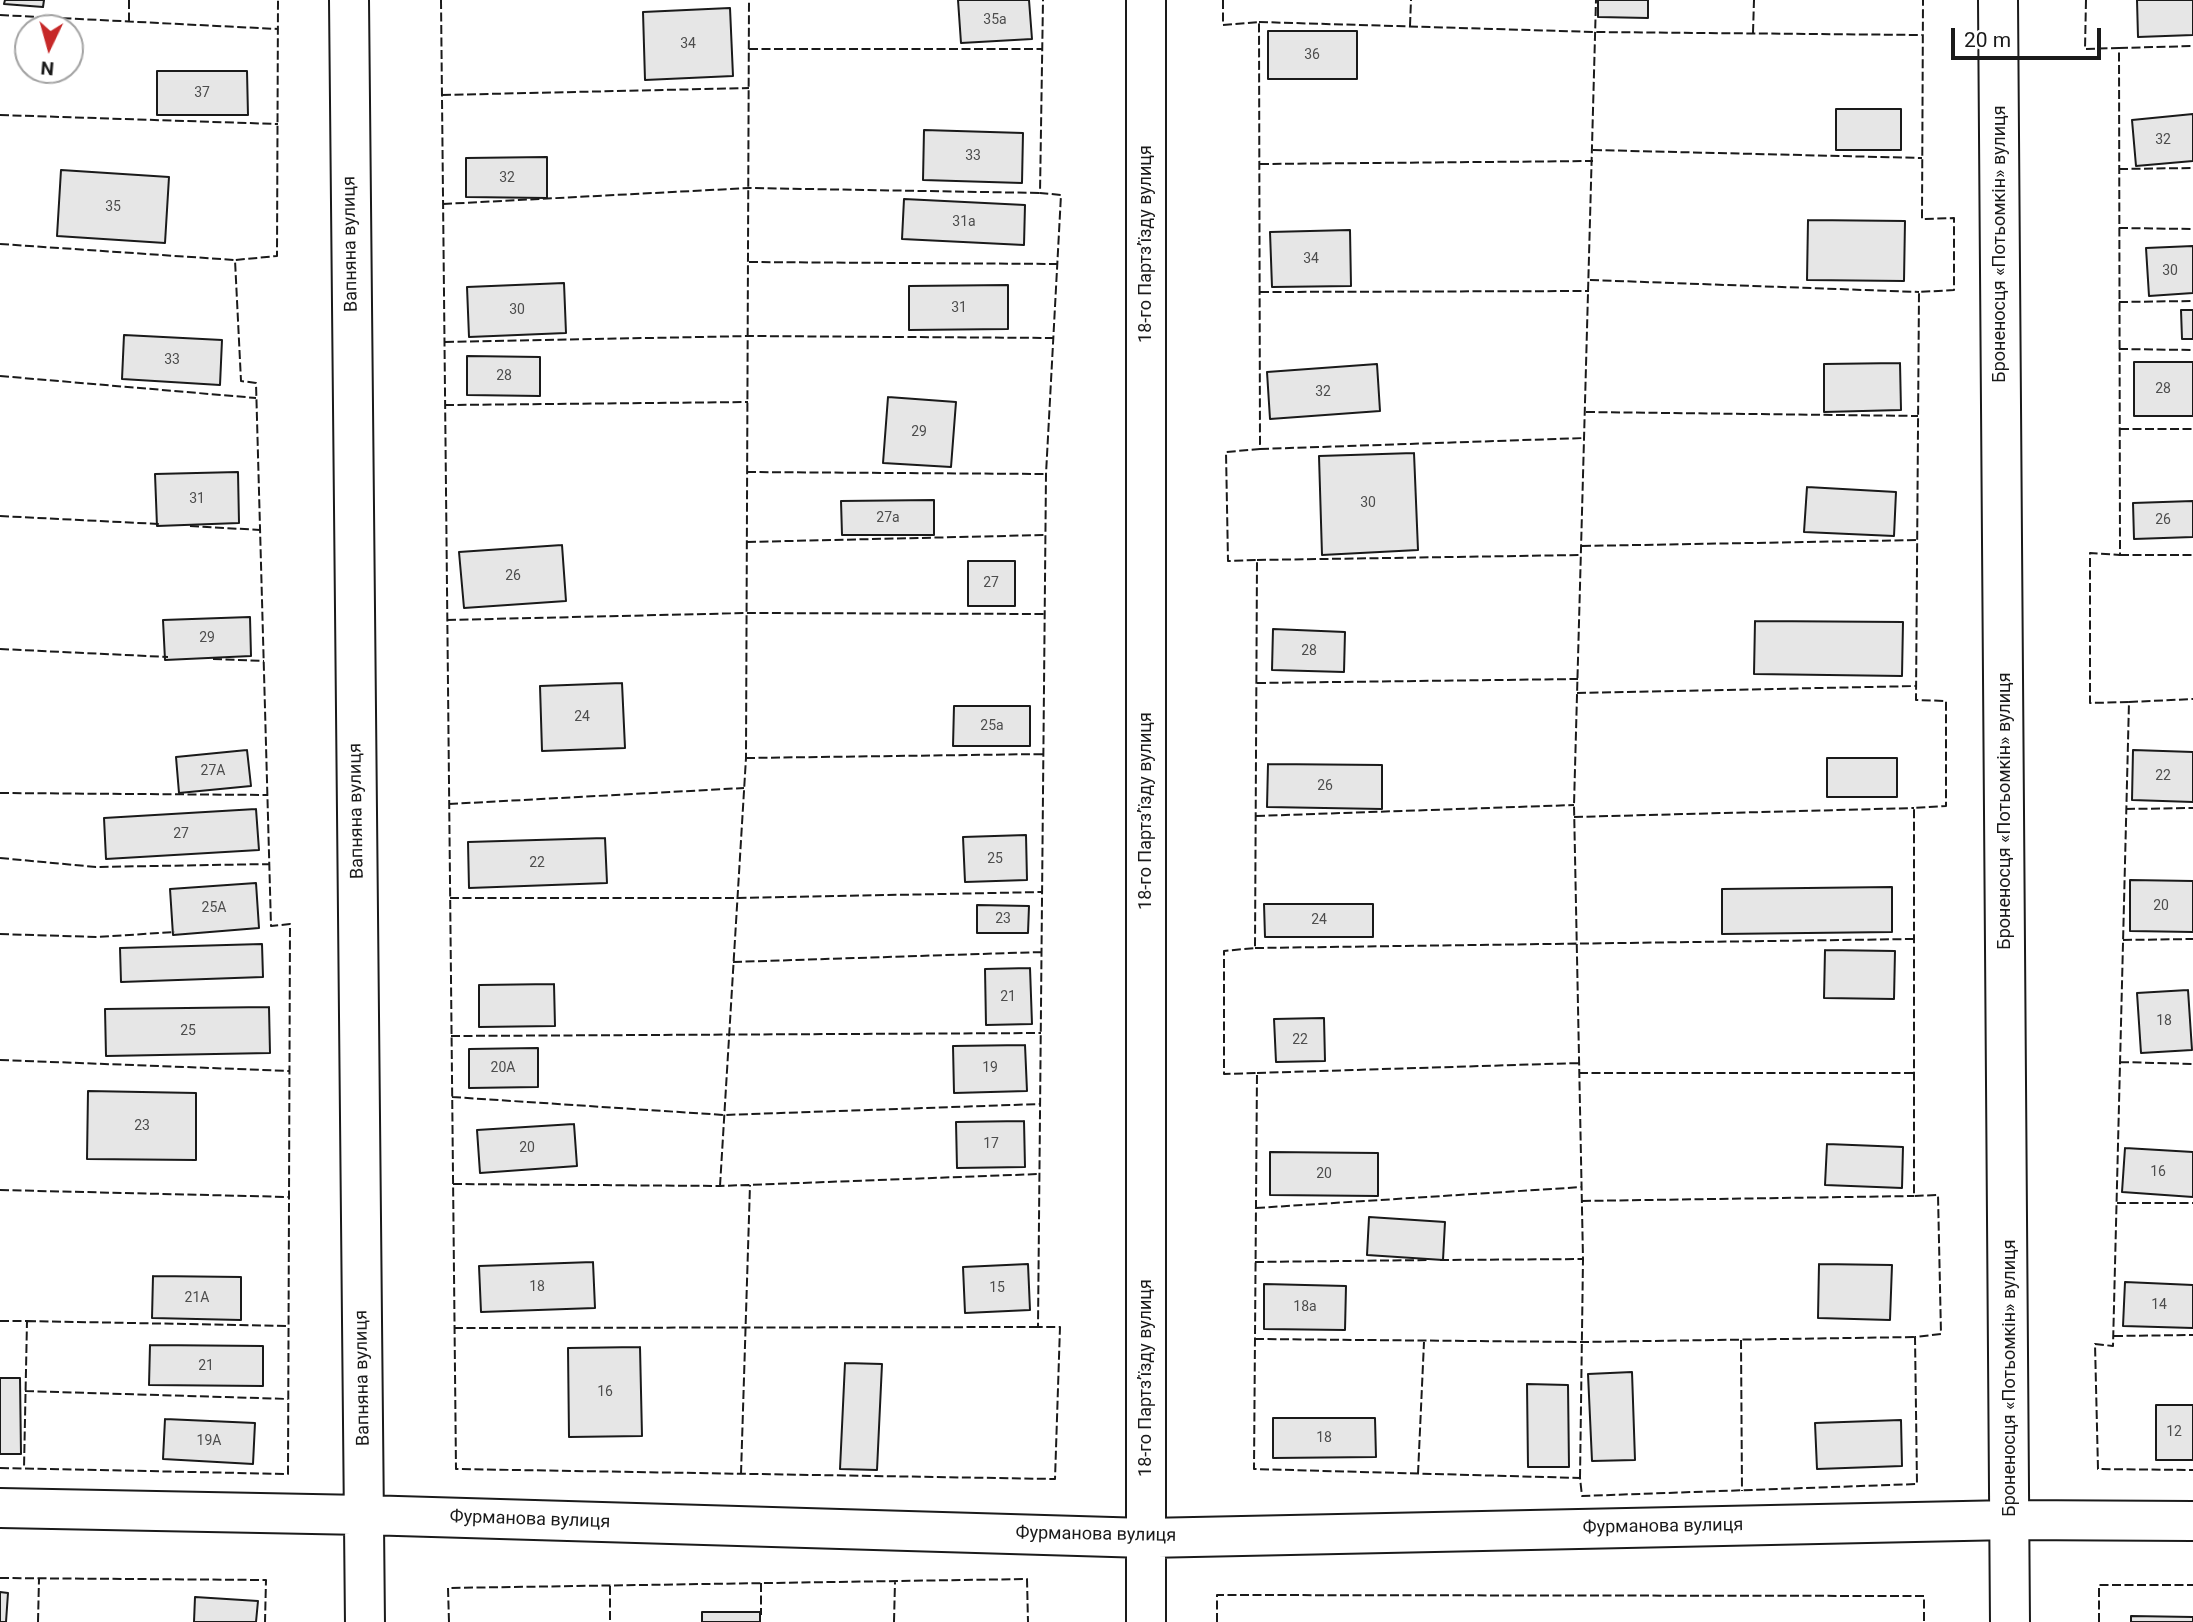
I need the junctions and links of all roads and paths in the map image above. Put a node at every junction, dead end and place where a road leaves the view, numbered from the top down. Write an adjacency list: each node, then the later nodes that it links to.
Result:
1 (349, 0): 5 (street, Вапняна вулиця)
2 (1146, 0): 8 (street, 18-го Партз’їзду вулиця)
3 (1998, 0): 6 (street, Броненосця «Потьомкін» вулиця)
4 (0, 1508): 5 (street, Фурманова вулиця)
5 (364, 1515): 8 (street, Фурманова вулиця); 9 (street, Вапняна вулиця)
6 (2011, 1520): 7 (street, Фурманова вулиця); 8 (street, Фурманова вулиця); 11 (street, Броненосця «Потьомкін» вулиця)
7 (2193, 1521)
8 (1146, 1538): 10 (street, 18-го Партз’їзду вулиця)
9 (365, 1622)
10 (1146, 1622)
11 (2010, 1622)

